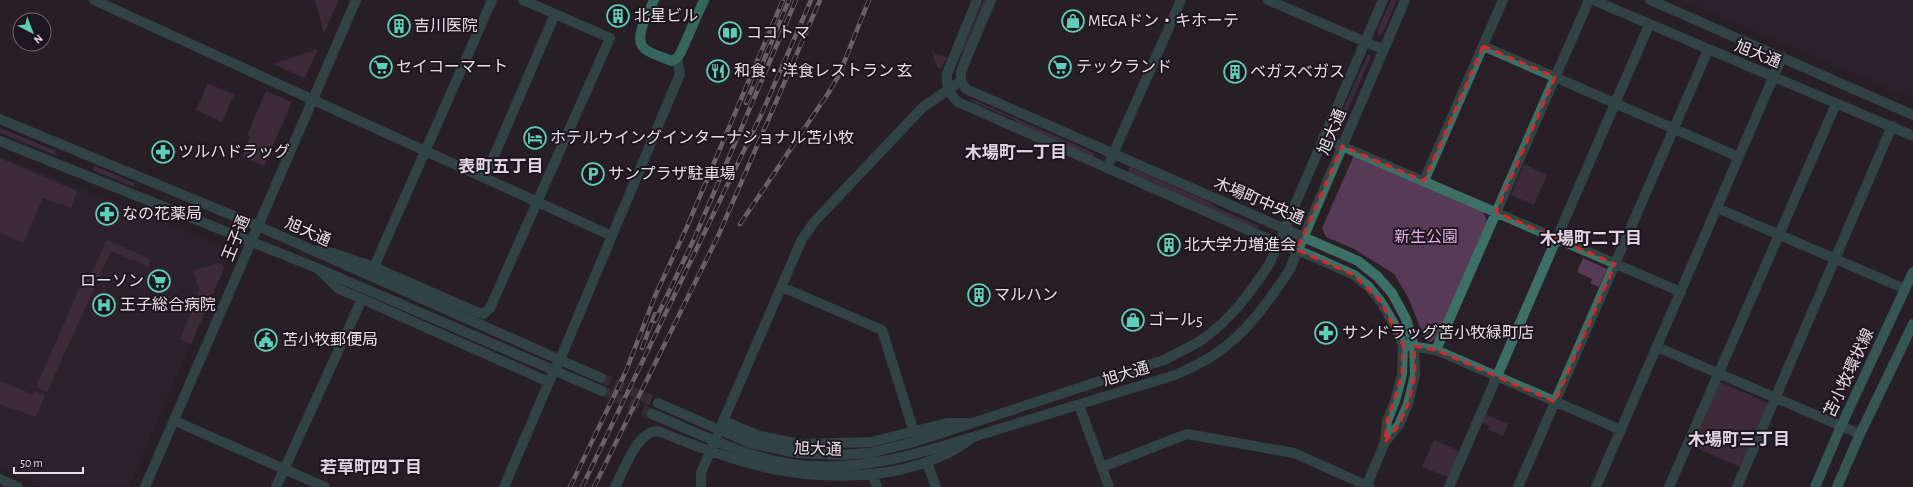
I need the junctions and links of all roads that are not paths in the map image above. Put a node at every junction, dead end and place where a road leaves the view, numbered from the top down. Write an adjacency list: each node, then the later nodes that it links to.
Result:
1 (94, 0): 29 (street)
2 (356, 0): 29 (street, 王子通)
3 (492, 0): 40 (street)
4 (523, 0): 17 (street)
5 (654, 0): 24 (main road)
6 (704, 0): 24 (main road)
7 (977, 0): 28 (street)
8 (991, 0): 27 (street)
9 (1181, 0): 41 (street)
10 (1268, 0): 19 (street)
11 (1382, 0): 19 (street, 旭大通)
12 (1405, 0): 21 (street, 旭大通)
13 (1503, 0): 20 (street)
14 (1589, 0): 26 (street)
15 (1593, 0): 18 (street, 旭大通)
16 (1650, 0): 23 (street, 旭大通)
17 (555, 14): 44 (street); 46 (street)
18 (1650, 25): 22 (street, 旭大通); 30 (street)
19 (1364, 42): 21 (street); 37 (street, 旭大通)
20 (1483, 46): 26 (street); 45 (street)
21 (1384, 50): 39 (street, 旭大通)
22 (1708, 50): 25 (street, 旭大通); 35 (street)
23 (1782, 57): 25 (street); 32 (street, 旭大通)
24 (677, 58): 52 (street)
25 (1774, 76): 31 (street, 旭大通); 42 (street)
26 (1555, 77): 30 (street); 48 (street)
27 (961, 81): 28 (street); 41 (street, 木場町中央通)
28 (948, 89): 43 (street, 木場町中央通); 64 (street)
29 (313, 99): 40 (street); 49 (street, 王子通)
30 (1615, 103): 35 (street); 54 (street)
31 (1836, 104): 34 (street, 旭大通); 51 (street)
32 (1913, 115)
33 (0, 119): 49 (street, 旭大通)
34 (1892, 126): 36 (street, 旭大通); 59 (street)
35 (1674, 128): 42 (street); 60 (street)
36 (1913, 136)
37 (1323, 138): 39 (street); 50 (street, 旭大通)
38 (0, 141): 55 (street, 旭大通)
39 (1342, 146): 45 (street); 53 (street, 旭大通)
40 (426, 150): 44 (street); 61 (street)
41 (1113, 154): 43 (street); 50 (street, 木場町中央通)
42 (1739, 157): 47 (street)
43 (1107, 168): 56 (street, 木場町中央通)
44 (485, 177): 46 (street)
45 (1424, 181): 48 (street)
46 (537, 201): 52 (street); 61 (street)
47 (1717, 208): 51 (street); 66 (street)
48 (1496, 212): 54 (street); 72 (street)
49 (258, 226): 55 (street, 王子通); 58 (street, 旭大通)
50 (1285, 229): 53 (street, 木場町中央通); 56 (street, 旭大通)
51 (1778, 235): 59 (street); 73 (street)
52 (612, 236): 76 (street, bridge)
53 (1303, 237): 57 (street, 旭大通); 70 (street, 木場町中央通)
54 (1557, 238): 60 (street); 74 (street)
55 (251, 242): 62 (street, 旭大通); 83 (street, 王子通)
56 (1279, 243): 57 (street, 木場町中央通); 84 (street, 旭大通)
57 (1297, 250): 69 (street, 木場町中央通); 81 (street, 旭大通)
58 (314, 251): 61 (street); 75 (street, 旭大通)
59 (1834, 259): 65 (street); 78 (street)
60 (1615, 264): 66 (street); 79 (street)
61 (374, 267)
62 (317, 268): 67 (street); 77 (street, 旭大通)
63 (1913, 272): 65 (main road, 苫小牧環状線)
64 (782, 287): 85 (street); 88 (street)
65 (1904, 289): 86 (main road, 苫小牧環状線)
66 (1680, 292): 71 (street)
67 (362, 299): 76 (street); 95 (street)
68 (1913, 324): 89 (main road)
69 (1402, 344): 70 (street); 91 (street, 木場町中央通)
70 (1414, 346): 72 (street); 91 (street, 木場町中央通)
71 (1657, 347): 73 (street); 87 (street)
72 (1436, 350): 74 (street)
73 (1718, 373): 78 (street); 113 (street)
74 (1497, 376): 79 (street); 110 (street)
75 (601, 378)
76 (549, 382): 104 (street)
77 (602, 391)
78 (1775, 397): 86 (street); 114 (street)
79 (1555, 402): 87 (street); 111 (street)
80 (658, 403): 84 (street, 旭大通)
81 (1079, 404): 90 (street, 旭大通); 94 (street)
82 (652, 414): 90 (street, 旭大通)
83 (175, 421): 95 (street); 101 (street, 王子通)
84 (971, 423): 88 (street)
85 (722, 424): 88 (street); 92 (street, bridge)
86 (1841, 426): 89 (street); 115 (main road, 苫小牧環状線)
87 (1621, 430): 112 (street)
88 (914, 432)
89 (1860, 434): 116 (main road)
90 (975, 436): 93 (street)
91 (1385, 442): 99 (street, 木場町中央通)
92 (711, 449): 98 (street); 105 (street); 106 (street)
93 (927, 463): 96 (street); 108 (street)
94 (1102, 467): 99 (street); 109 (street)
95 (284, 469): 102 (street); 103 (street)
96 (873, 476): 98 (street); 107 (street)
97 (0, 479): 100 (street)
98 (827, 483)
99 (1367, 486)
100 (18, 487)
101 (145, 487)
102 (276, 487)
103 (325, 487)
104 (504, 487)
105 (615, 487)
106 (701, 487)
107 (877, 487)
108 (936, 487)
109 (1109, 487)
110 (1449, 487)
111 (1518, 487)
112 (1597, 487)
113 (1669, 487)
114 (1737, 487)
115 (1815, 487)
116 (1837, 487)

